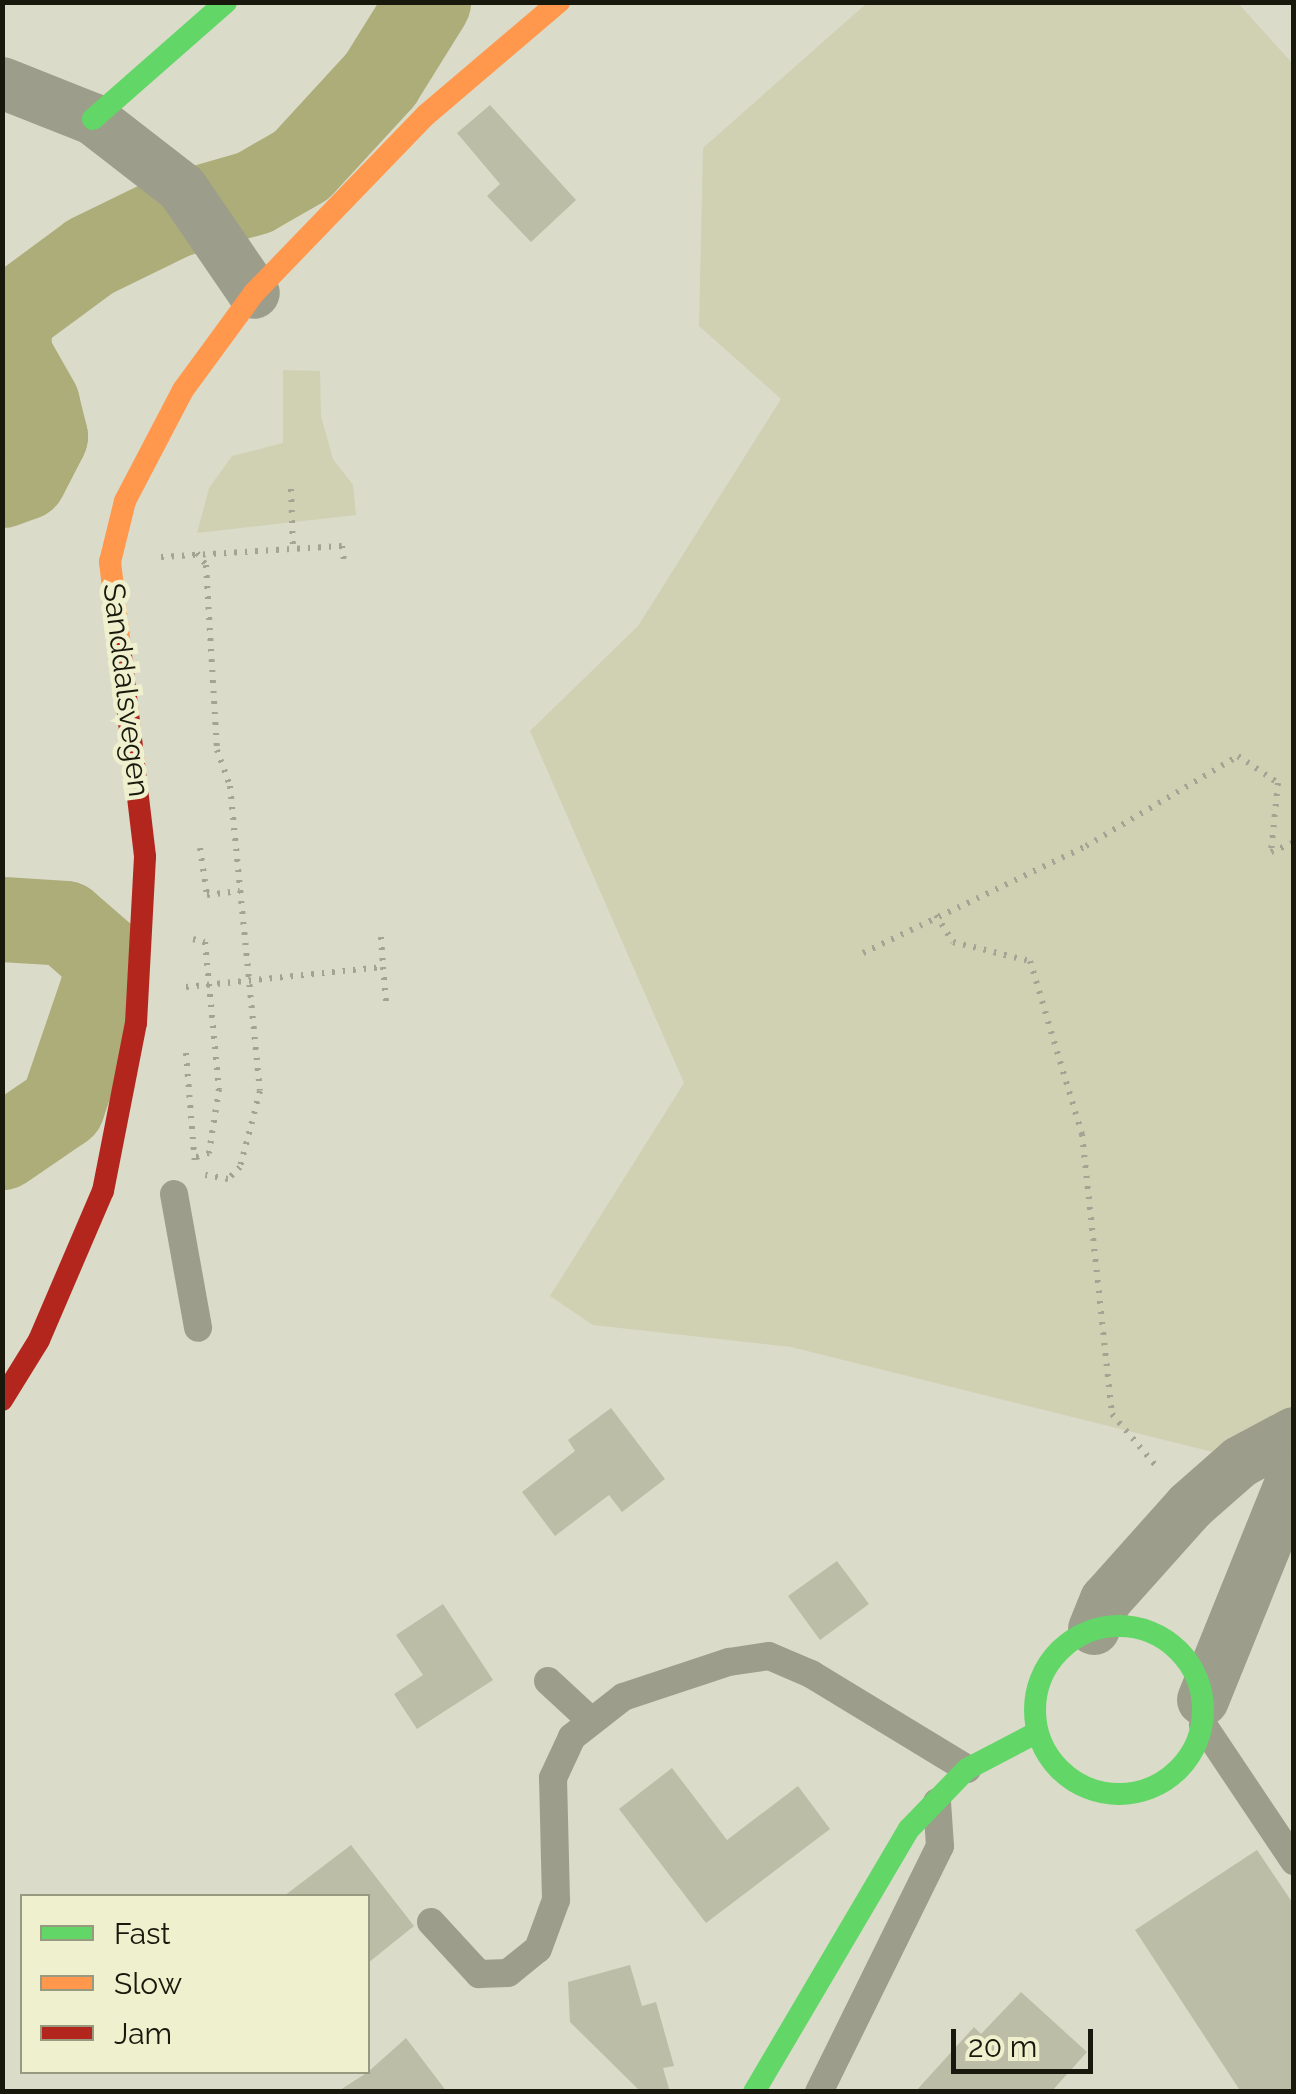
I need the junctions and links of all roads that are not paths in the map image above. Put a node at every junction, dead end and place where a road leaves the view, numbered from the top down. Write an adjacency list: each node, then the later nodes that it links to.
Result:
1 (226, 2): 4 (street)
2 (559, 2): 5 (street, Sanddalsvegen)
3 (2, 83): 4 (street)
4 (93, 118): 5 (street)
5 (254, 293): 8 (street, Sanddalsvegen)
6 (174, 1194): 7 (lane)
7 (198, 1328)
8 (2, 1400)
9 (1294, 1433): 11 (street)
10 (1294, 1476): 13 (street)
11 (1094, 1628): 13 (street); 15 (street)
12 (548, 1680): 14 (lane)
13 (1203, 1713): 15 (street); 18 (lane)
14 (589, 1719): 16 (lane); 19 (lane)
15 (1036, 1732): 16 (street)
16 (967, 1769): 17 (street)
17 (937, 1800): 20 (street); 21 (lane)
18 (1294, 1861)
19 (432, 1922)
20 (754, 2092)
21 (819, 2092)

